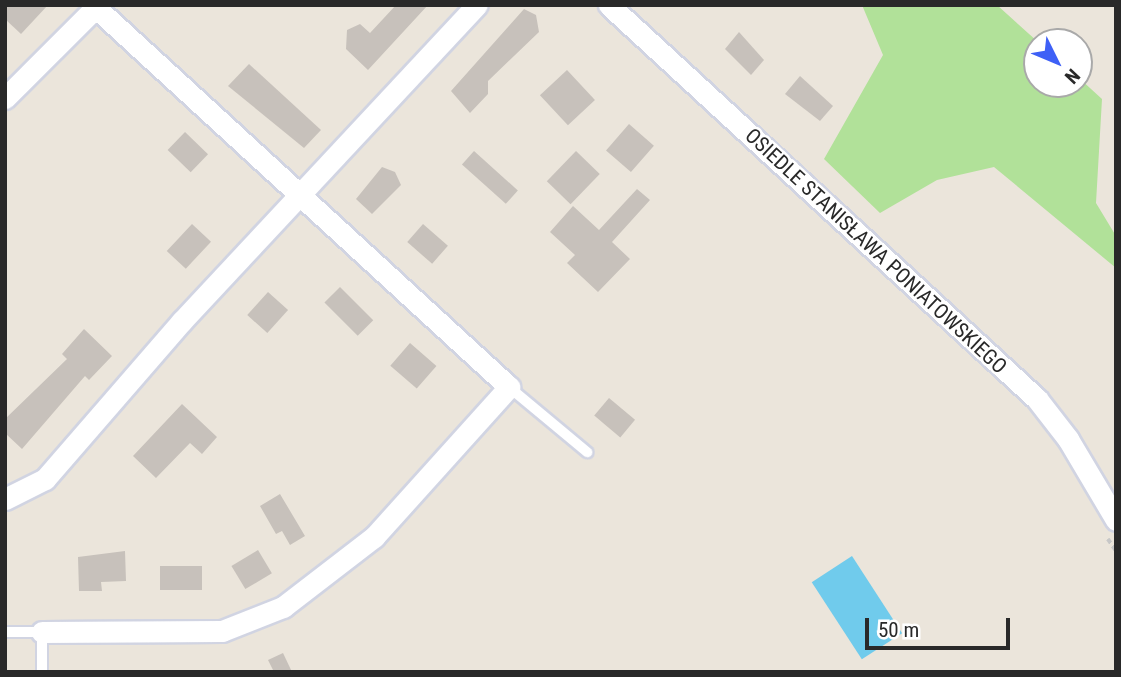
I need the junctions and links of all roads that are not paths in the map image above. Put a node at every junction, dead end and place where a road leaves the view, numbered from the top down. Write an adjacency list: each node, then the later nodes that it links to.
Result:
1 (477, 5): 5 (street)
2 (609, 5): 9 (street, OSIEDLE STANISŁAWA PONIATOWSKIEGO)
3 (96, 6): 4 (street); 5 (street)
4 (5, 97)
5 (302, 196): 6 (street); 8 (street)
6 (509, 387): 7 (lane); 11 (street)
7 (587, 452)
8 (5, 499)
9 (1116, 520)
10 (5, 632): 11 (lane)
11 (42, 632): 12 (lane)
12 (42, 672)

